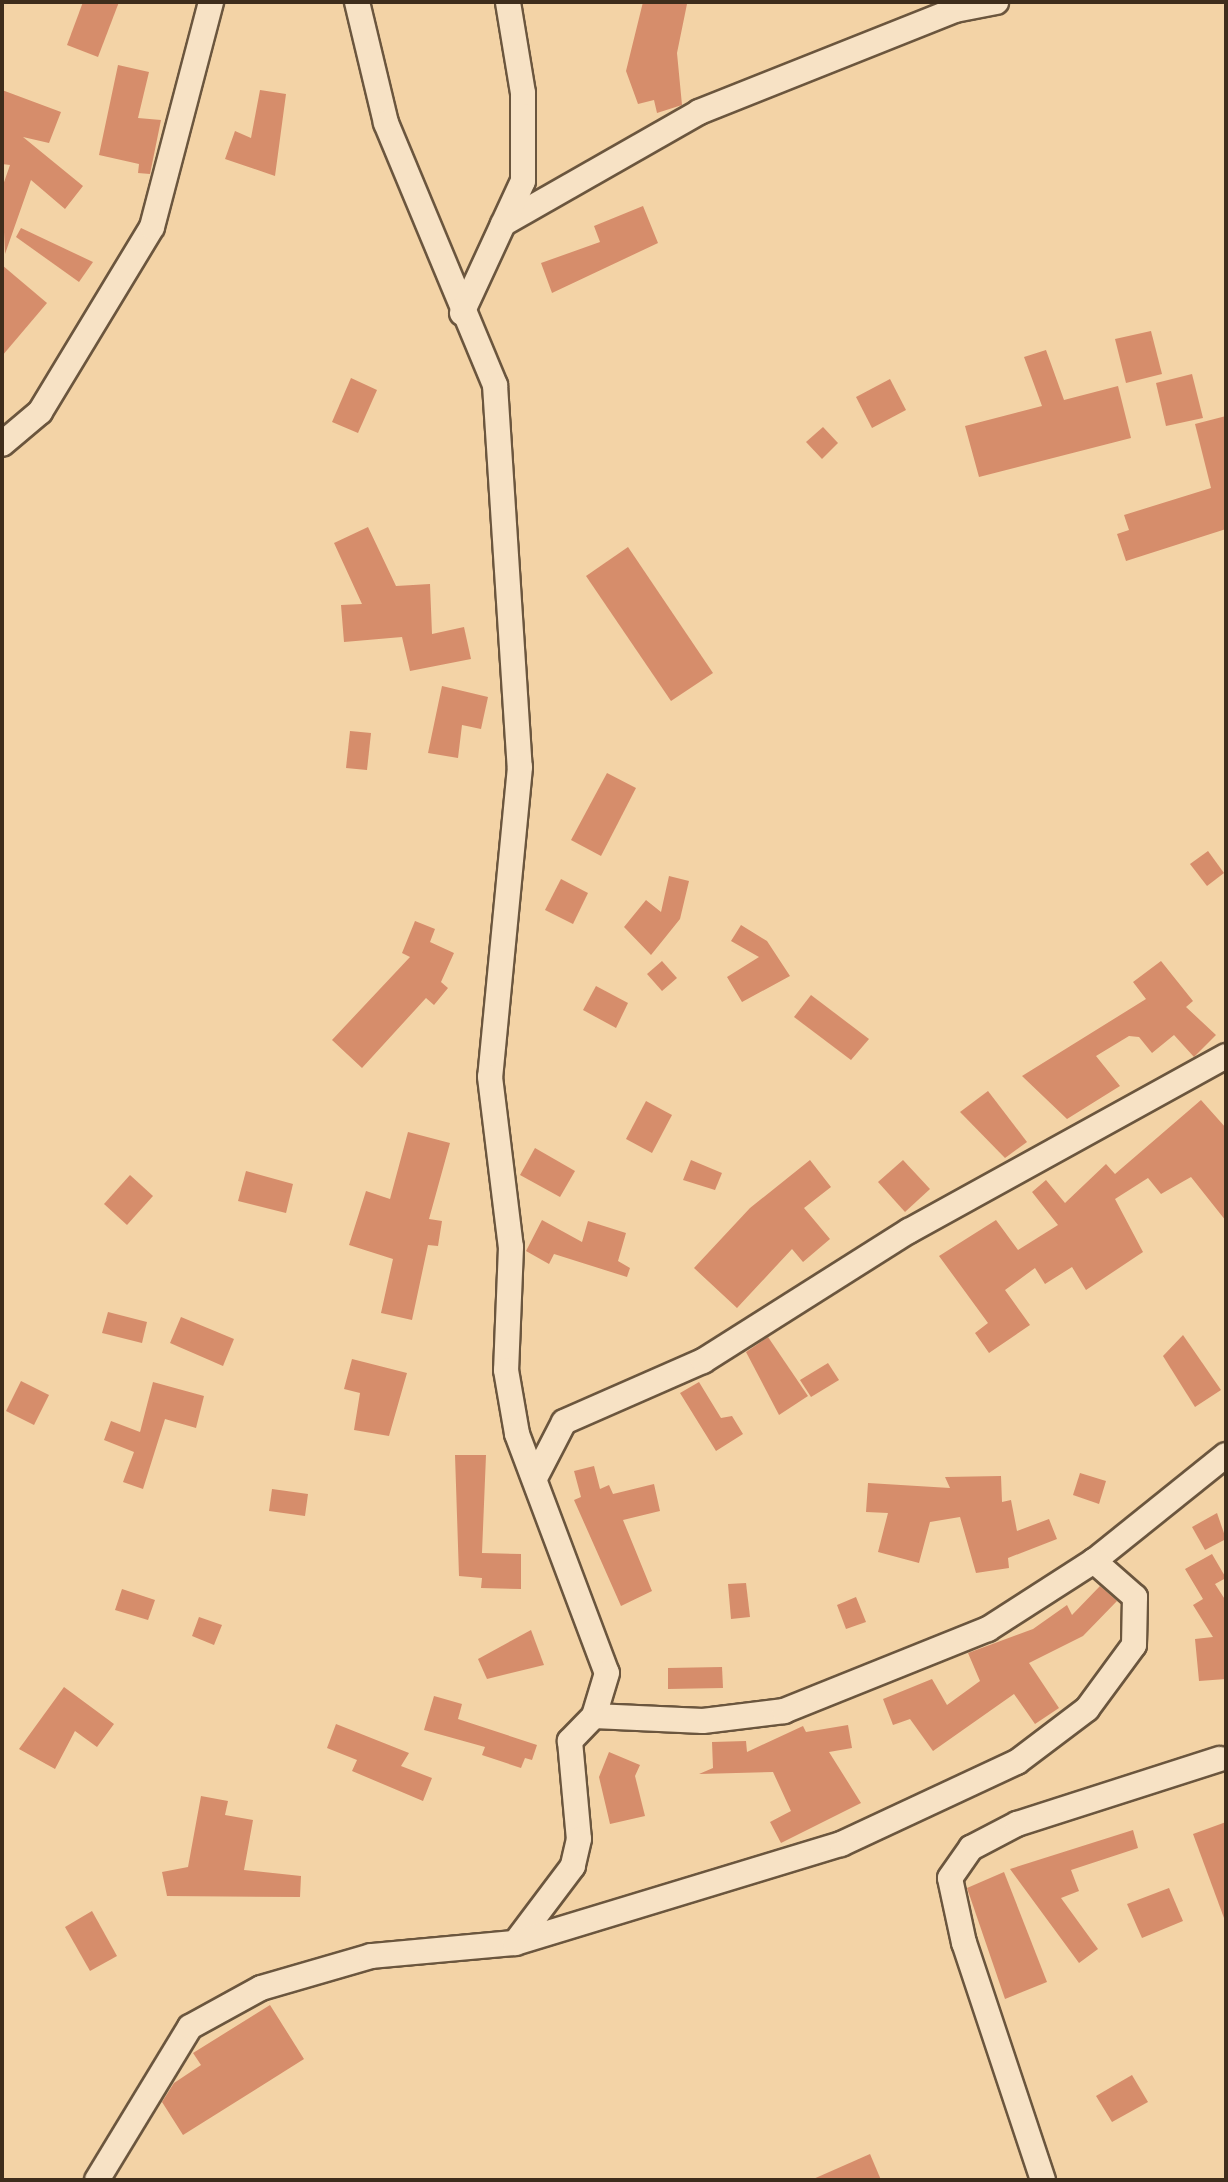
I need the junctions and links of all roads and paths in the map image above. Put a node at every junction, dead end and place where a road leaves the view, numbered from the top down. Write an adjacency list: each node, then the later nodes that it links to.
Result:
1 (211, 2): 7 (street)
2 (357, 2): 6 (street)
3 (508, 2): 5 (street)
4 (996, 2): 5 (street)
5 (503, 224): 6 (street)
6 (462, 313): 10 (street)
7 (2, 444)
8 (1226, 1056): 10 (street)
9 (1226, 1455): 11 (street)
10 (535, 1478): 12 (street)
11 (1094, 1561): 12 (street); 14 (street)
12 (594, 1716): 14 (street)
13 (1220, 1759): 16 (street)
14 (515, 1943): 15 (street)
15 (97, 2180)
16 (1043, 2180)

